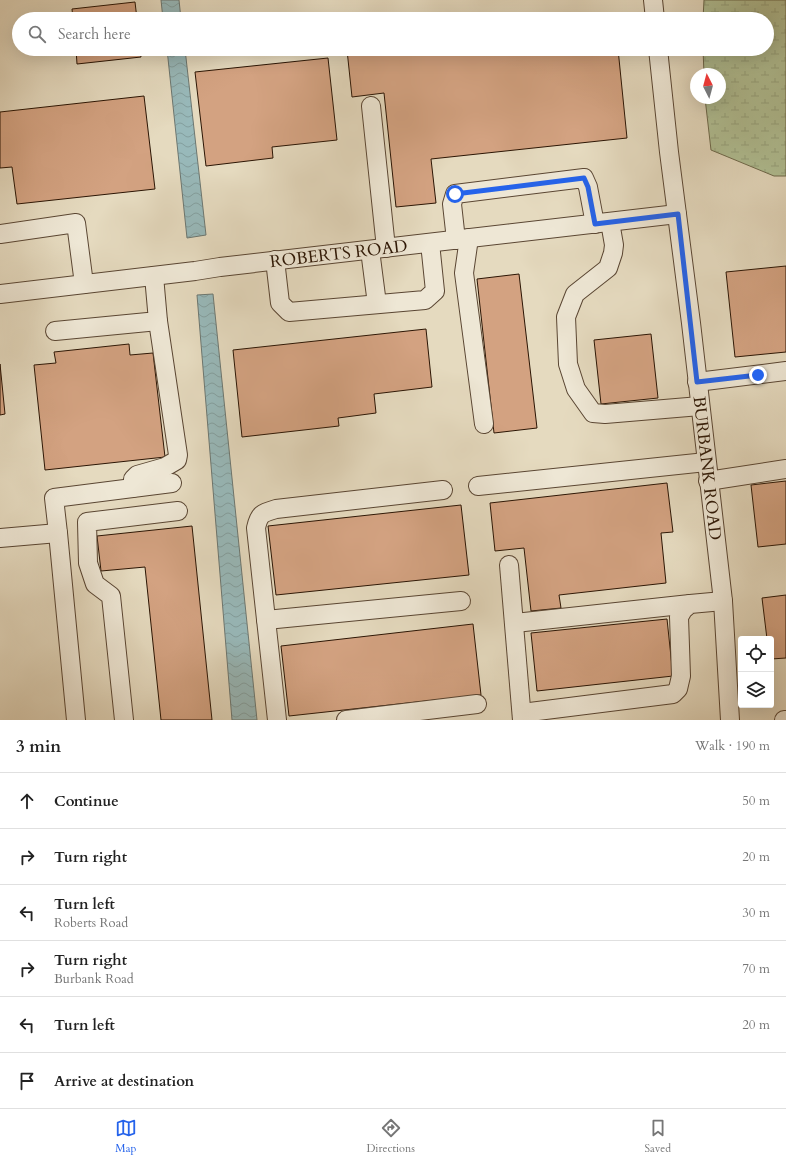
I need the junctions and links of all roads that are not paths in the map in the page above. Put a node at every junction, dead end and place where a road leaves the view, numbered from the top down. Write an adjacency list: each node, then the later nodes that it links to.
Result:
1 (653, 0): 2 (street)
2 (654, 12)
3 (659, 56): 5 (street, BURBANK ROAD)
4 (371, 106): 10 (street)
5 (678, 214): 6 (street, ROBERTS ROAD); 19 (street, BURBANK ROAD)
6 (602, 223): 8 (street, ROBERTS ROAD); 8 (street); 20 (street)
7 (0, 234): 13 (street)
8 (462, 239): 9 (street, ROBERTS ROAD); 21 (street)
9 (430, 243): 10 (street, ROBERTS ROAD); 15 (street)
10 (378, 249): 11 (street, ROBERTS ROAD); 15 (street)
11 (275, 260): 12 (street, ROBERTS ROAD); 15 (street)
12 (154, 276): 13 (street, ROBERTS ROAD); 16 (street)
13 (84, 284): 14 (street, ROBERTS ROAD)
14 (0, 294)
15 (377, 304)
16 (158, 321): 17 (street); 27 (street)
17 (55, 331)
18 (786, 370): 19 (street)
19 (697, 382): 20 (street, BURBANK ROAD)
20 (700, 406): 22 (street, BURBANK ROAD)
21 (484, 424)
22 (706, 462): 24 (street, BURBANK ROAD); 26 (street)
23 (786, 468): 24 (street)
24 (708, 481): 34 (street, BURBANK ROAD)
25 (172, 483): 27 (street)
26 (478, 486)
27 (133, 488): 30 (street)
28 (443, 490): 36 (street)
29 (178, 511): 41 (street)
30 (58, 533): 31 (street); 40 (street)
31 (0, 538)
32 (509, 566): 37 (street)
33 (461, 601): 36 (street)
34 (723, 601): 35 (street); 44 (street, BURBANK ROAD)
35 (690, 604): 37 (street); 39 (street)
36 (266, 620): 42 (street)
37 (515, 623): 39 (street)
38 (477, 704): 43 (street)
39 (522, 717)
40 (76, 720)
41 (124, 720)
42 (277, 720)
43 (346, 720)
44 (730, 720)

